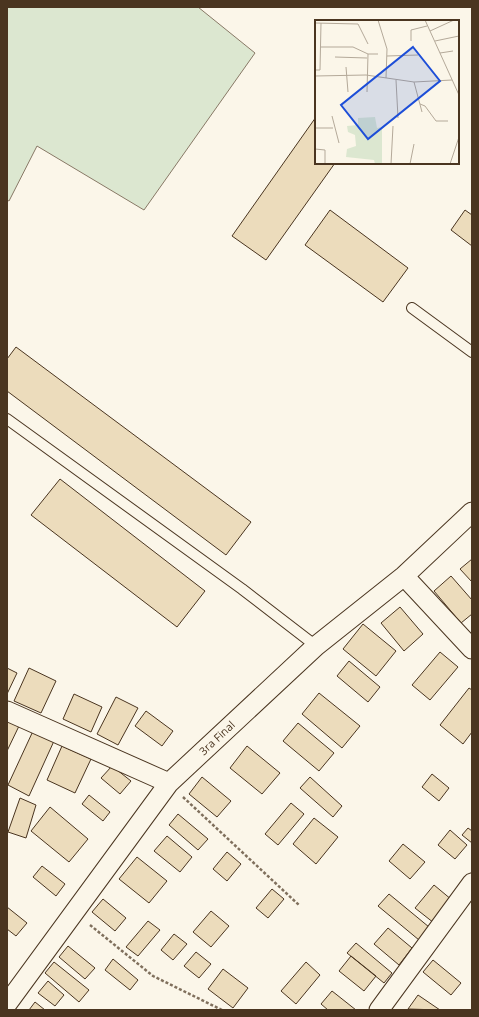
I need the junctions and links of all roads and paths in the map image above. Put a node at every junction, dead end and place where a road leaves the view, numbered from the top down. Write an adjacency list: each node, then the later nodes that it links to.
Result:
1 (412, 308): 2 (lane)
2 (472, 352)
3 (7, 419): 6 (lane)
4 (472, 512): 5 (street, 3ra Final)
5 (404, 576): 6 (street, 3ra Final); 7 (street)
6 (316, 646): 9 (street, 3ra Final)
7 (472, 649)
8 (7, 712): 9 (street)
9 (169, 783): 11 (path); 12 (street, 3ra Final)
10 (472, 883): 15 (street)
11 (300, 906)
12 (74, 912): 13 (street, 3ra Final); 14 (path)
13 (7, 1004)
14 (222, 1010)
15 (378, 1010)

